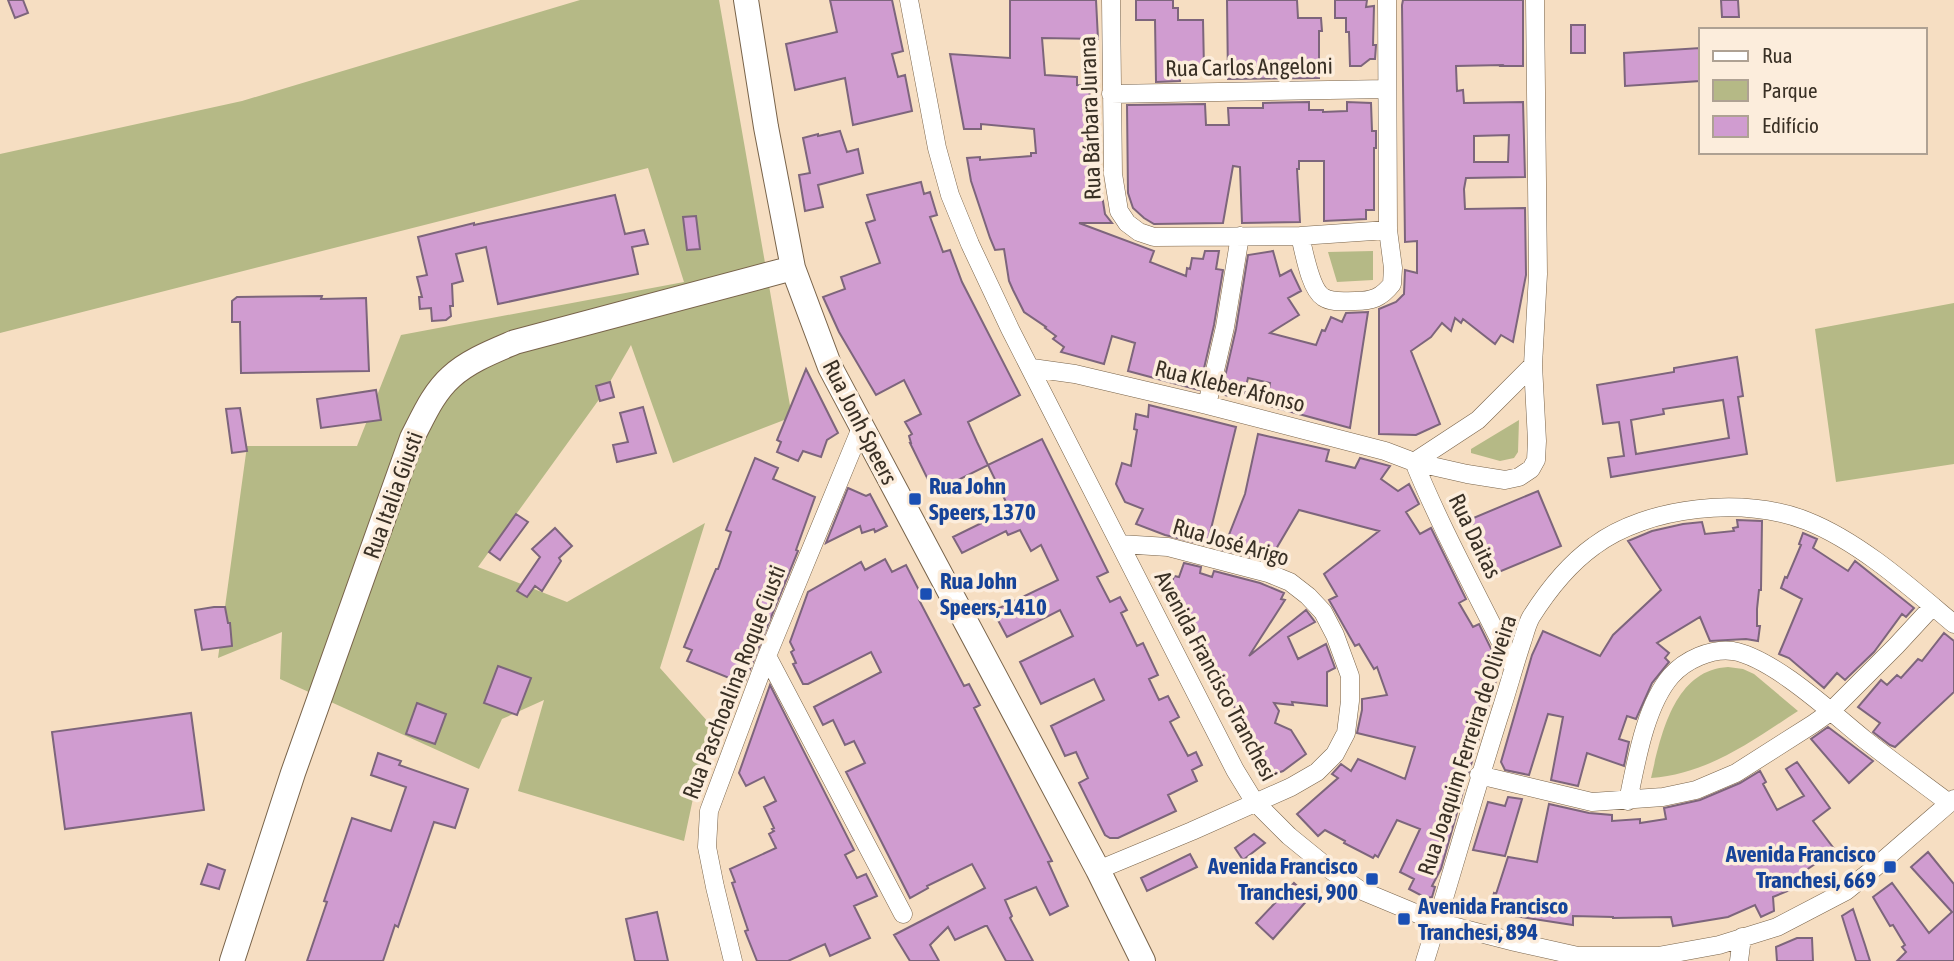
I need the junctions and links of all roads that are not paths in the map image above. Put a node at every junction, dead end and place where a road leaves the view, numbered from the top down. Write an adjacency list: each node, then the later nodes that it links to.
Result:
1 (746, 0): 11 (main road, Rua Jonh Speers)
2 (909, 0): 13 (street, Avenida Francisco Tranchesi)
3 (1111, 0): 7 (street, Rua Bárbara Jurana)
4 (1387, 0): 6 (street)
5 (1535, 0): 12 (street, Rua Kleber Afonso)
6 (1387, 89): 7 (street, Rua Carlos Angeloni); 8 (street)
7 (1111, 94): 9 (street, Rua Bárbara Jurana)
8 (1388, 230): 10 (street, Rua Bárbara Jurana); 10 (street)
9 (1240, 236): 10 (street, Rua Bárbara Jurana); 14 (street)
10 (1300, 236)
11 (793, 268): 15 (main road, Rua Jonh Speers); 31 (main road, Rua Italia Giusti)
12 (1533, 365): 16 (street); 16 (street, Rua Kleber Afonso)
13 (1032, 368): 14 (street, Rua Kleber Afonso); 17 (street, Avenida Francisco Tranchesi)
14 (1207, 405): 16 (street, Rua Kleber Afonso)
15 (861, 428): 20 (street, Rua Paschoalina Roque Ciusti); 27 (main road, Rua Jonh Speers)
16 (1414, 462): 21 (street, Rua Daitas)
17 (1120, 544): 26 (street, Avenida Francisco Tranchesi); 26 (street, Rua José Arigo)
18 (1933, 606): 19 (street, Rua Joaquim Ferreira de Oliveira); 21 (street, Rua Joaquim Ferreira de Oliveira); 22 (street)
19 (1954, 624)
20 (767, 656): 28 (street); 32 (street, Rua Paschoalina Roque Ciusti)
21 (1513, 667): 23 (street, Rua Joaquim Ferreira de Oliveira)
22 (1830, 712): 24 (street); 24 (street); 25 (street)
23 (1479, 775): 24 (street); 29 (street, Rua Joaquim Ferreira de Oliveira)
24 (1628, 801)
25 (1952, 801): 30 (street, Avenida Francisco Tranchesi)
26 (1255, 802): 27 (street, Rua José Arigo); 29 (street, Avenida Francisco Tranchesi)
27 (1098, 870): 33 (main road, Rua Jonh Speers)
28 (903, 914)
29 (1437, 922): 30 (street, Avenida Francisco Tranchesi); 34 (street, Rua Joaquim Ferreira de Oliveira)
30 (1742, 937): 35 (street)
31 (232, 961)
32 (733, 961)
33 (1143, 961)
34 (1425, 961)
35 (1739, 961)

